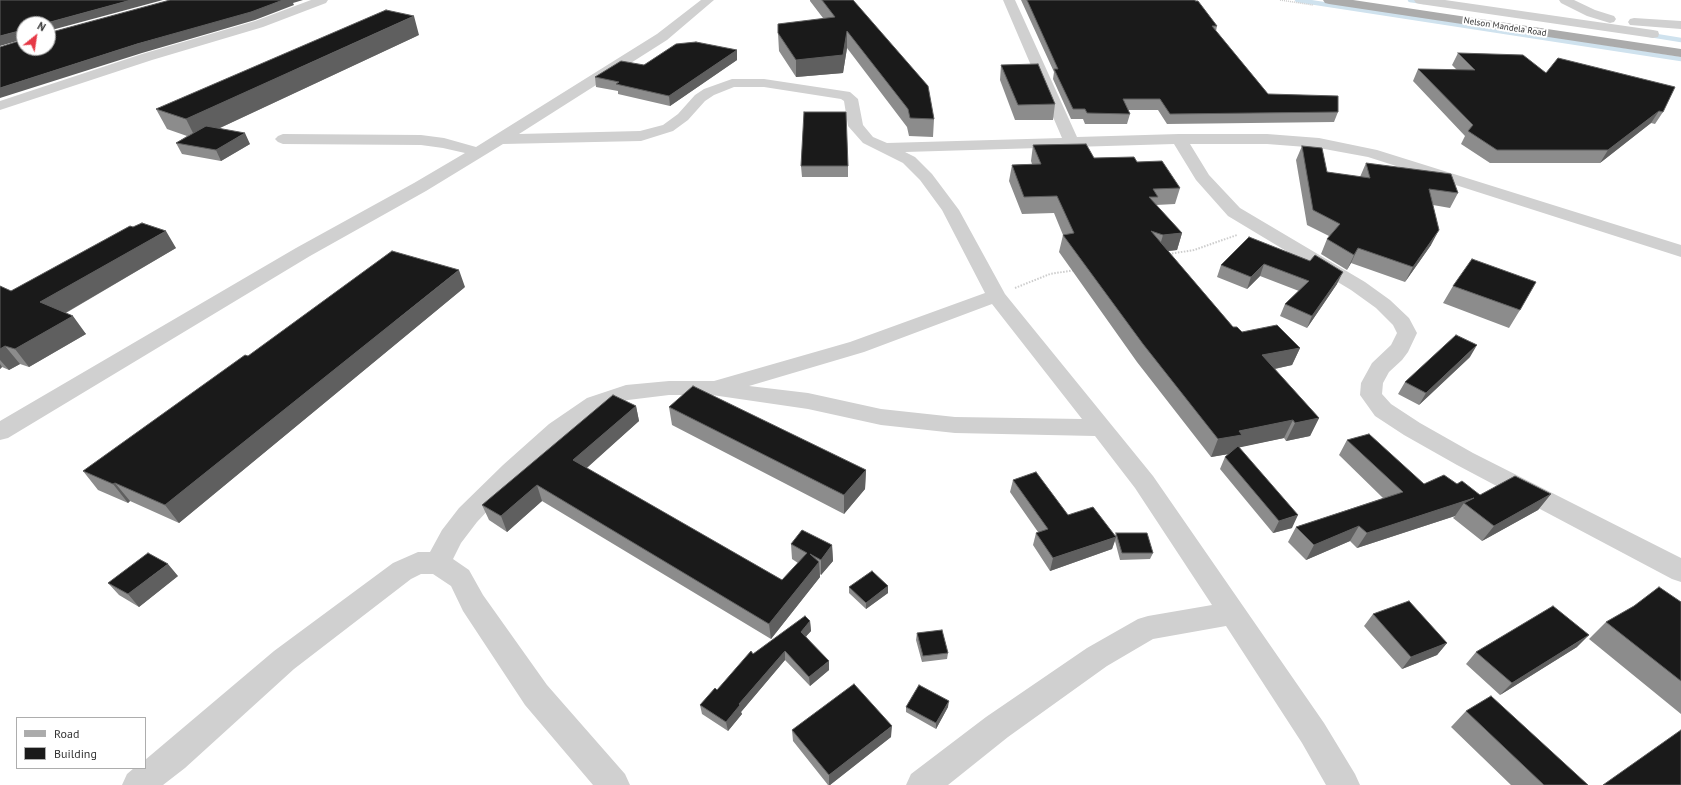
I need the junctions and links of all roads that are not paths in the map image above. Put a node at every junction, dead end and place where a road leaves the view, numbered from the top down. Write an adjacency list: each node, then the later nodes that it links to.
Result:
1 (287, 0): 9 (street)
2 (322, 0): 9 (street)
3 (708, 0): 17 (street)
4 (1009, 0): 19 (street)
5 (1329, 0): 14 (main road, Nelson Mandela Road)
6 (1380, 0): 12 (main road, Nelson Mandela Road)
7 (1420, 0): 12 (street)
8 (1566, 0): 10 (street)
9 (306, 6): 15 (street)
10 (1614, 21): 11 (street); 12 (street)
11 (1681, 25)
12 (1657, 38): 13 (main road, Nelson Mandela Road)
13 (1681, 45)
14 (1681, 53)
15 (0, 106)
16 (283, 139): 21 (street)
17 (500, 139): 20 (street); 21 (street)
18 (1179, 139): 19 (street); 22 (street); 28 (street)
19 (1072, 143): 20 (street)
20 (883, 148): 23 (street)
21 (478, 152): 26 (street)
22 (1681, 251)
23 (996, 296): 24 (street); 25 (street)
24 (712, 388): 25 (street); 27 (street)
25 (1101, 428): 29 (street)
26 (0, 432)
27 (438, 563): 30 (street); 31 (street)
28 (1681, 571)
29 (1233, 613): 32 (street); 33 (street)
30 (138, 785)
31 (614, 785)
32 (922, 785)
33 (1344, 785)

